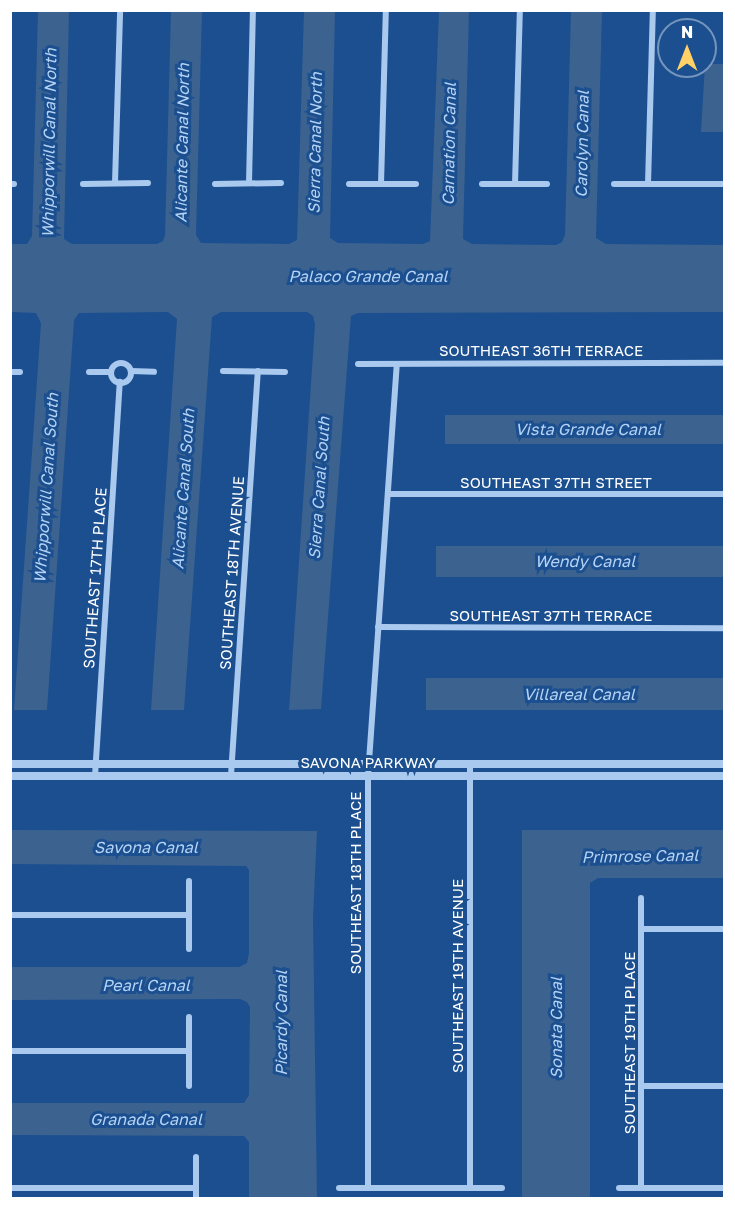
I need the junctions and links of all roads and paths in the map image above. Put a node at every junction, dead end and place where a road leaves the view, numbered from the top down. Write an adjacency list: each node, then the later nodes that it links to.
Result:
1 (120, 10): 7 (street)
2 (253, 10): 10 (street)
3 (386, 10): 13 (street)
4 (520, 10): 16 (street)
5 (653, 10): 19 (street)
6 (83, 183): 7 (street)
7 (115, 183): 8 (street)
8 (148, 183)
9 (215, 183): 10 (street)
10 (249, 183): 11 (street)
11 (282, 183)
12 (349, 184): 13 (street)
13 (381, 184): 14 (street)
14 (416, 184)
15 (482, 184): 16 (street)
16 (515, 184): 17 (street)
17 (547, 184)
18 (614, 184): 19 (street)
19 (648, 184): 20 (street)
20 (724, 184)
21 (724, 363): 23 (street, SOUTHEAST 36TH TERRACE)
22 (358, 364): 23 (street, SOUTHEAST 36TH TERRACE)
23 (397, 364): 34 (street, SOUTHEAST 18TH PLACE)
24 (131, 371): 30 (street); 31 (street); 33 (street)
25 (223, 371): 26 (street)
26 (258, 371): 32 (street); 43 (street, SOUTHEAST 18TH AVENUE)
27 (10, 372): 28 (street)
28 (20, 372)
29 (89, 372): 30 (street)
30 (111, 372): 33 (street)
31 (154, 372)
32 (285, 372)
33 (120, 382): 39 (street, SOUTHEAST 17TH PLACE)
34 (388, 494): 35 (street, SOUTHEAST 37TH STREET); 36 (street, SOUTHEAST 18TH PLACE)
35 (724, 495)
36 (378, 627): 37 (street, SOUTHEAST 37TH TERRACE); 40 (street, SOUTHEAST 18TH PLACE)
37 (724, 628)
38 (10, 764): 39 (street, SAVONA PARKWAY)
39 (96, 764): 43 (street, SAVONA PARKWAY); 47 (street, SOUTHEAST 17TH PLACE)
40 (370, 764): 43 (street, SAVONA PARKWAY); 44 (street, SAVONA PARKWAY); 48 (street, SOUTHEAST 18TH PLACE)
41 (701, 764): 42 (street, SAVONA PARKWAY); 44 (street, SAVONA PARKWAY); 50 (street)
42 (724, 764)
43 (233, 765): 45 (street, SOUTHEAST 18TH AVENUE)
44 (470, 765): 49 (street, SOUTHEAST 19TH AVENUE)
45 (231, 775): 47 (street, SAVONA PARKWAY); 48 (street, SAVONA PARKWAY)
46 (10, 776): 47 (street, SAVONA PARKWAY)
47 (95, 776)
48 (368, 776): 49 (street, SAVONA PARKWAY); 69 (street, SOUTHEAST 18TH PLACE)
49 (470, 776): 50 (street, SAVONA PARKWAY); 70 (street, SOUTHEAST 19TH AVENUE)
50 (700, 776): 51 (street, SAVONA PARKWAY)
51 (724, 776)
52 (189, 881): 55 (street)
53 (641, 898): 56 (street, SOUTHEAST 19TH PLACE)
54 (10, 915): 55 (street)
55 (189, 915): 58 (street)
56 (641, 929): 57 (street); 63 (street, SOUTHEAST 19TH PLACE)
57 (724, 929)
58 (189, 949)
59 (189, 1017): 61 (street)
60 (10, 1051): 61 (street)
61 (189, 1051): 62 (street)
62 (189, 1086)
63 (642, 1086): 64 (street); 73 (street, SOUTHEAST 19TH PLACE)
64 (724, 1086)
65 (196, 1157): 67 (street)
66 (10, 1188): 67 (street)
67 (196, 1188): 75 (street)
68 (339, 1188): 69 (street)
69 (368, 1188): 70 (street)
70 (470, 1188): 71 (street)
71 (502, 1188)
72 (619, 1188): 73 (street)
73 (641, 1188): 74 (street)
74 (724, 1188)
75 (196, 1198)

